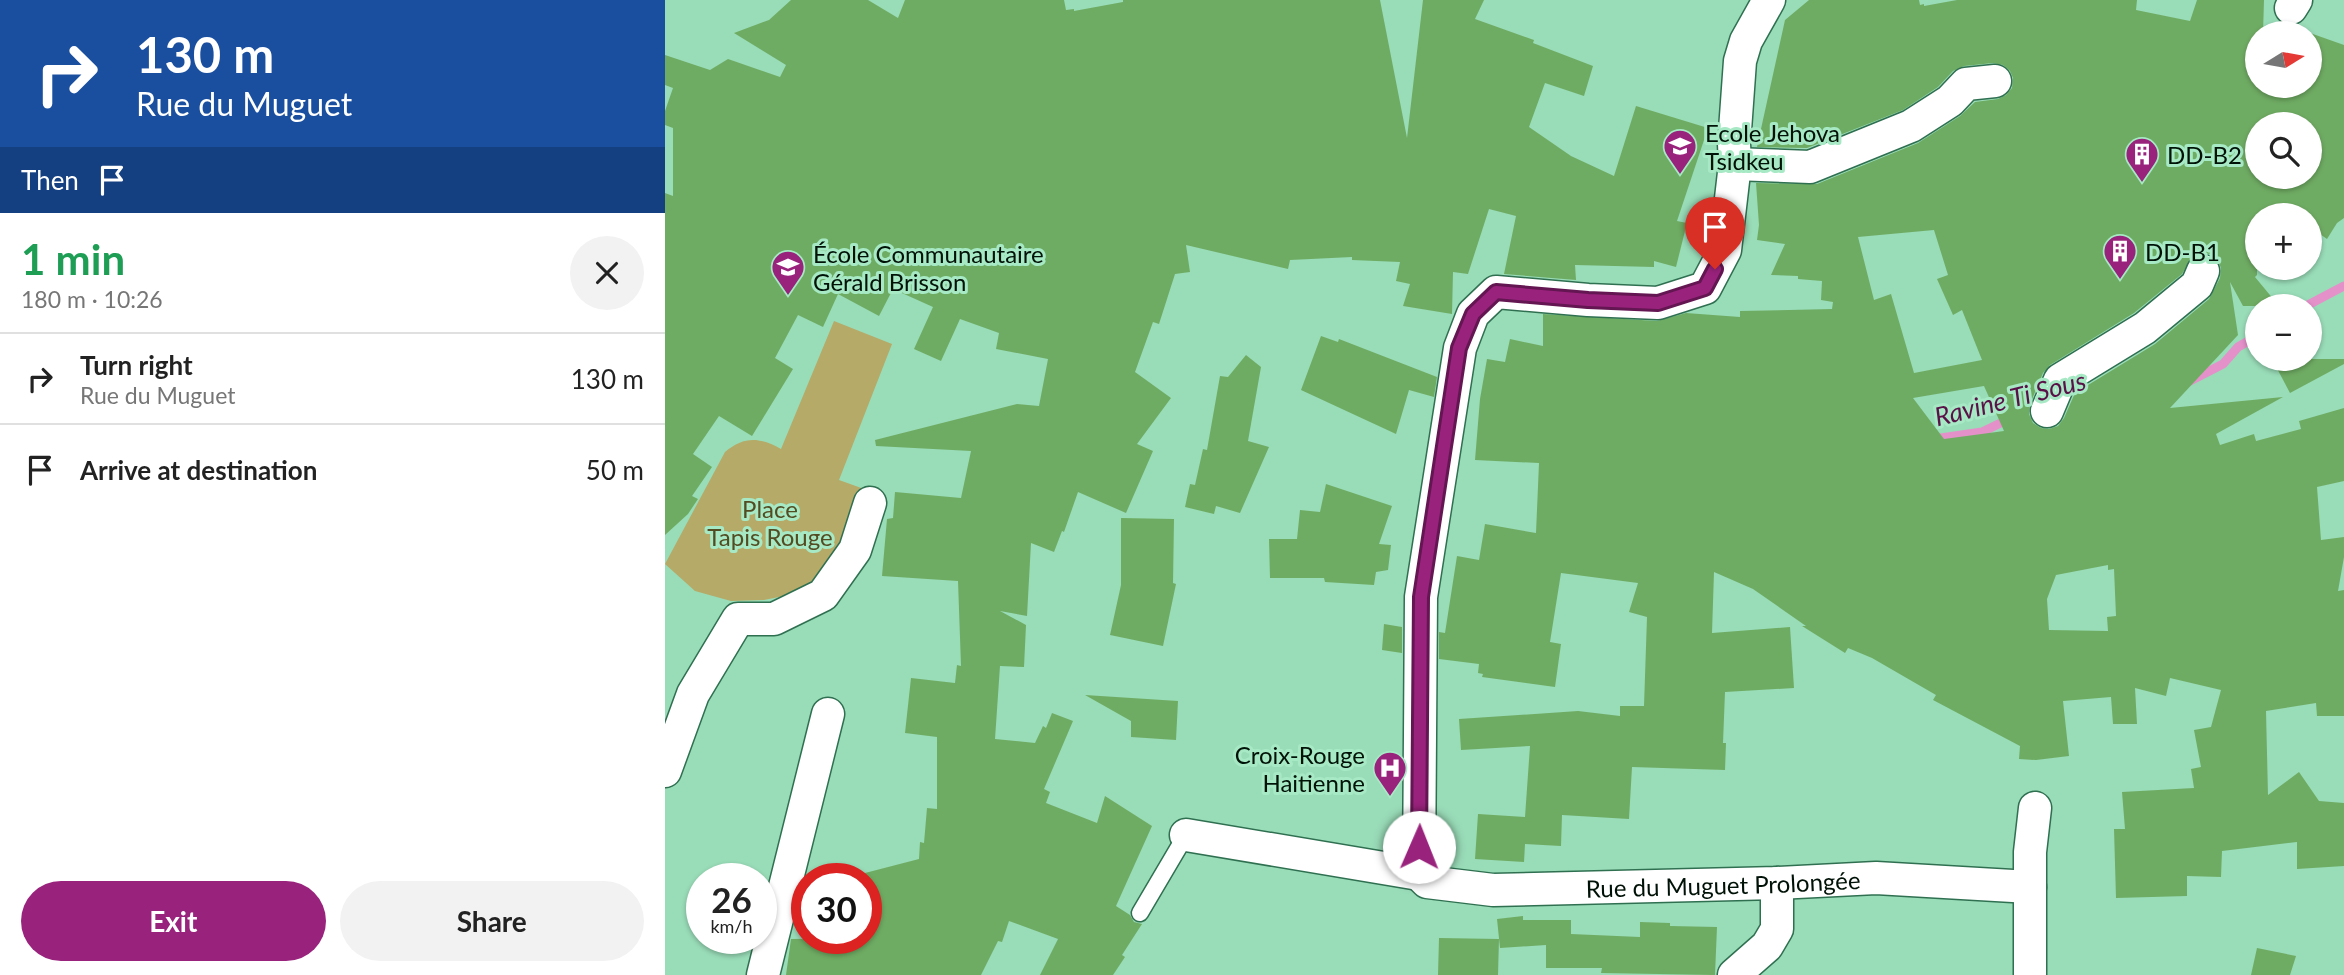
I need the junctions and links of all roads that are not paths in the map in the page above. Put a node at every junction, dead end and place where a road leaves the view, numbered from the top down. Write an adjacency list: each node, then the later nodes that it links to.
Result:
1 (1769, 0): 3 (street)
2 (1995, 81): 3 (street)
3 (1735, 164): 11 (street)
4 (2203, 271): 5 (street)
5 (2047, 411)
6 (870, 503): 8 (street)
7 (828, 714): 15 (street)
8 (665, 771)
9 (2035, 808): 13 (street)
10 (1186, 835): 11 (street, Rue du Muguet Prolongée); 14 (lane)
11 (1419, 874): 12 (street, Rue du Muguet Prolongée)
12 (1777, 883): 13 (street, Rue du Muguet Prolongée); 16 (street)
13 (2030, 887): 17 (street)
14 (1140, 913)
15 (763, 975)
16 (1734, 975)
17 (2030, 975)

